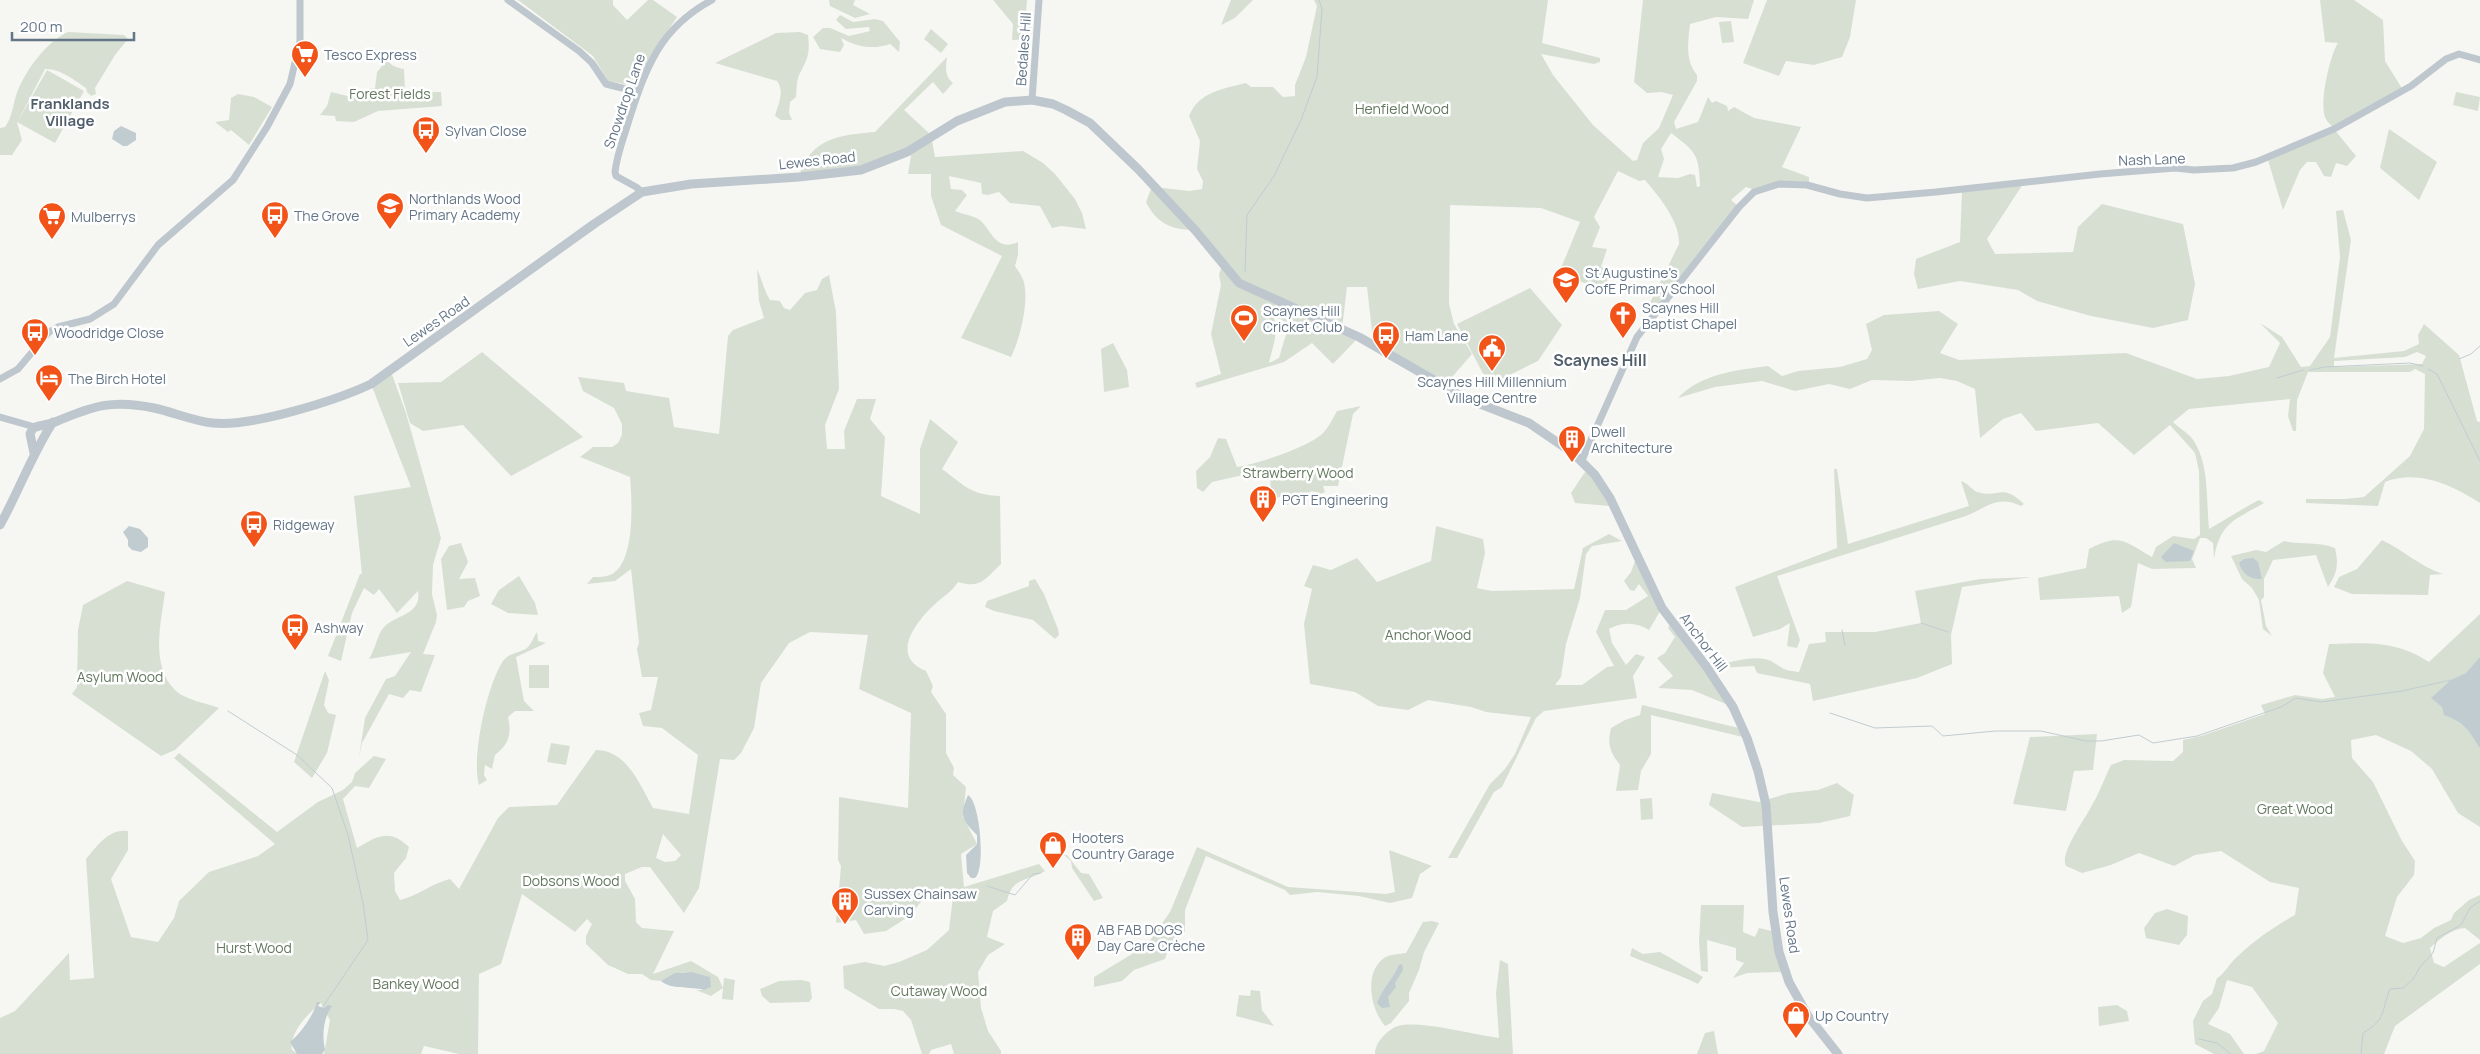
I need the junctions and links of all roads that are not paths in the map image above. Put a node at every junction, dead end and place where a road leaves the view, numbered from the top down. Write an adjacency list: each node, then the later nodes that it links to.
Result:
1 (300, 0): 9 (street)
2 (508, 0): 6 (street)
3 (712, 0): 6 (street, Snowdrop Lane)
4 (1039, 0): 7 (street, Bedales Hill)
5 (2480, 60): 15 (street, Nash Lane)
6 (638, 92): 8 (street, Snowdrop Lane)
7 (1032, 100): 8 (highway, Lewes Road); 15 (highway, Lewes Road)
8 (642, 192): 11 (highway, Lewes Road)
9 (0, 379)
10 (0, 416): 12 (street)
11 (53, 422): 12 (highway, Lewes Road); 13 (highway)
12 (34, 432): 13 (highway); 13 (highway); 14 (highway)
13 (44, 438): 14 (highway)
14 (34, 453): 16 (highway)
15 (1582, 460): 17 (highway, Anchor Hill)
16 (0, 525)
17 (1770, 854): 18 (highway, Lewes Road)
18 (1838, 1054)

